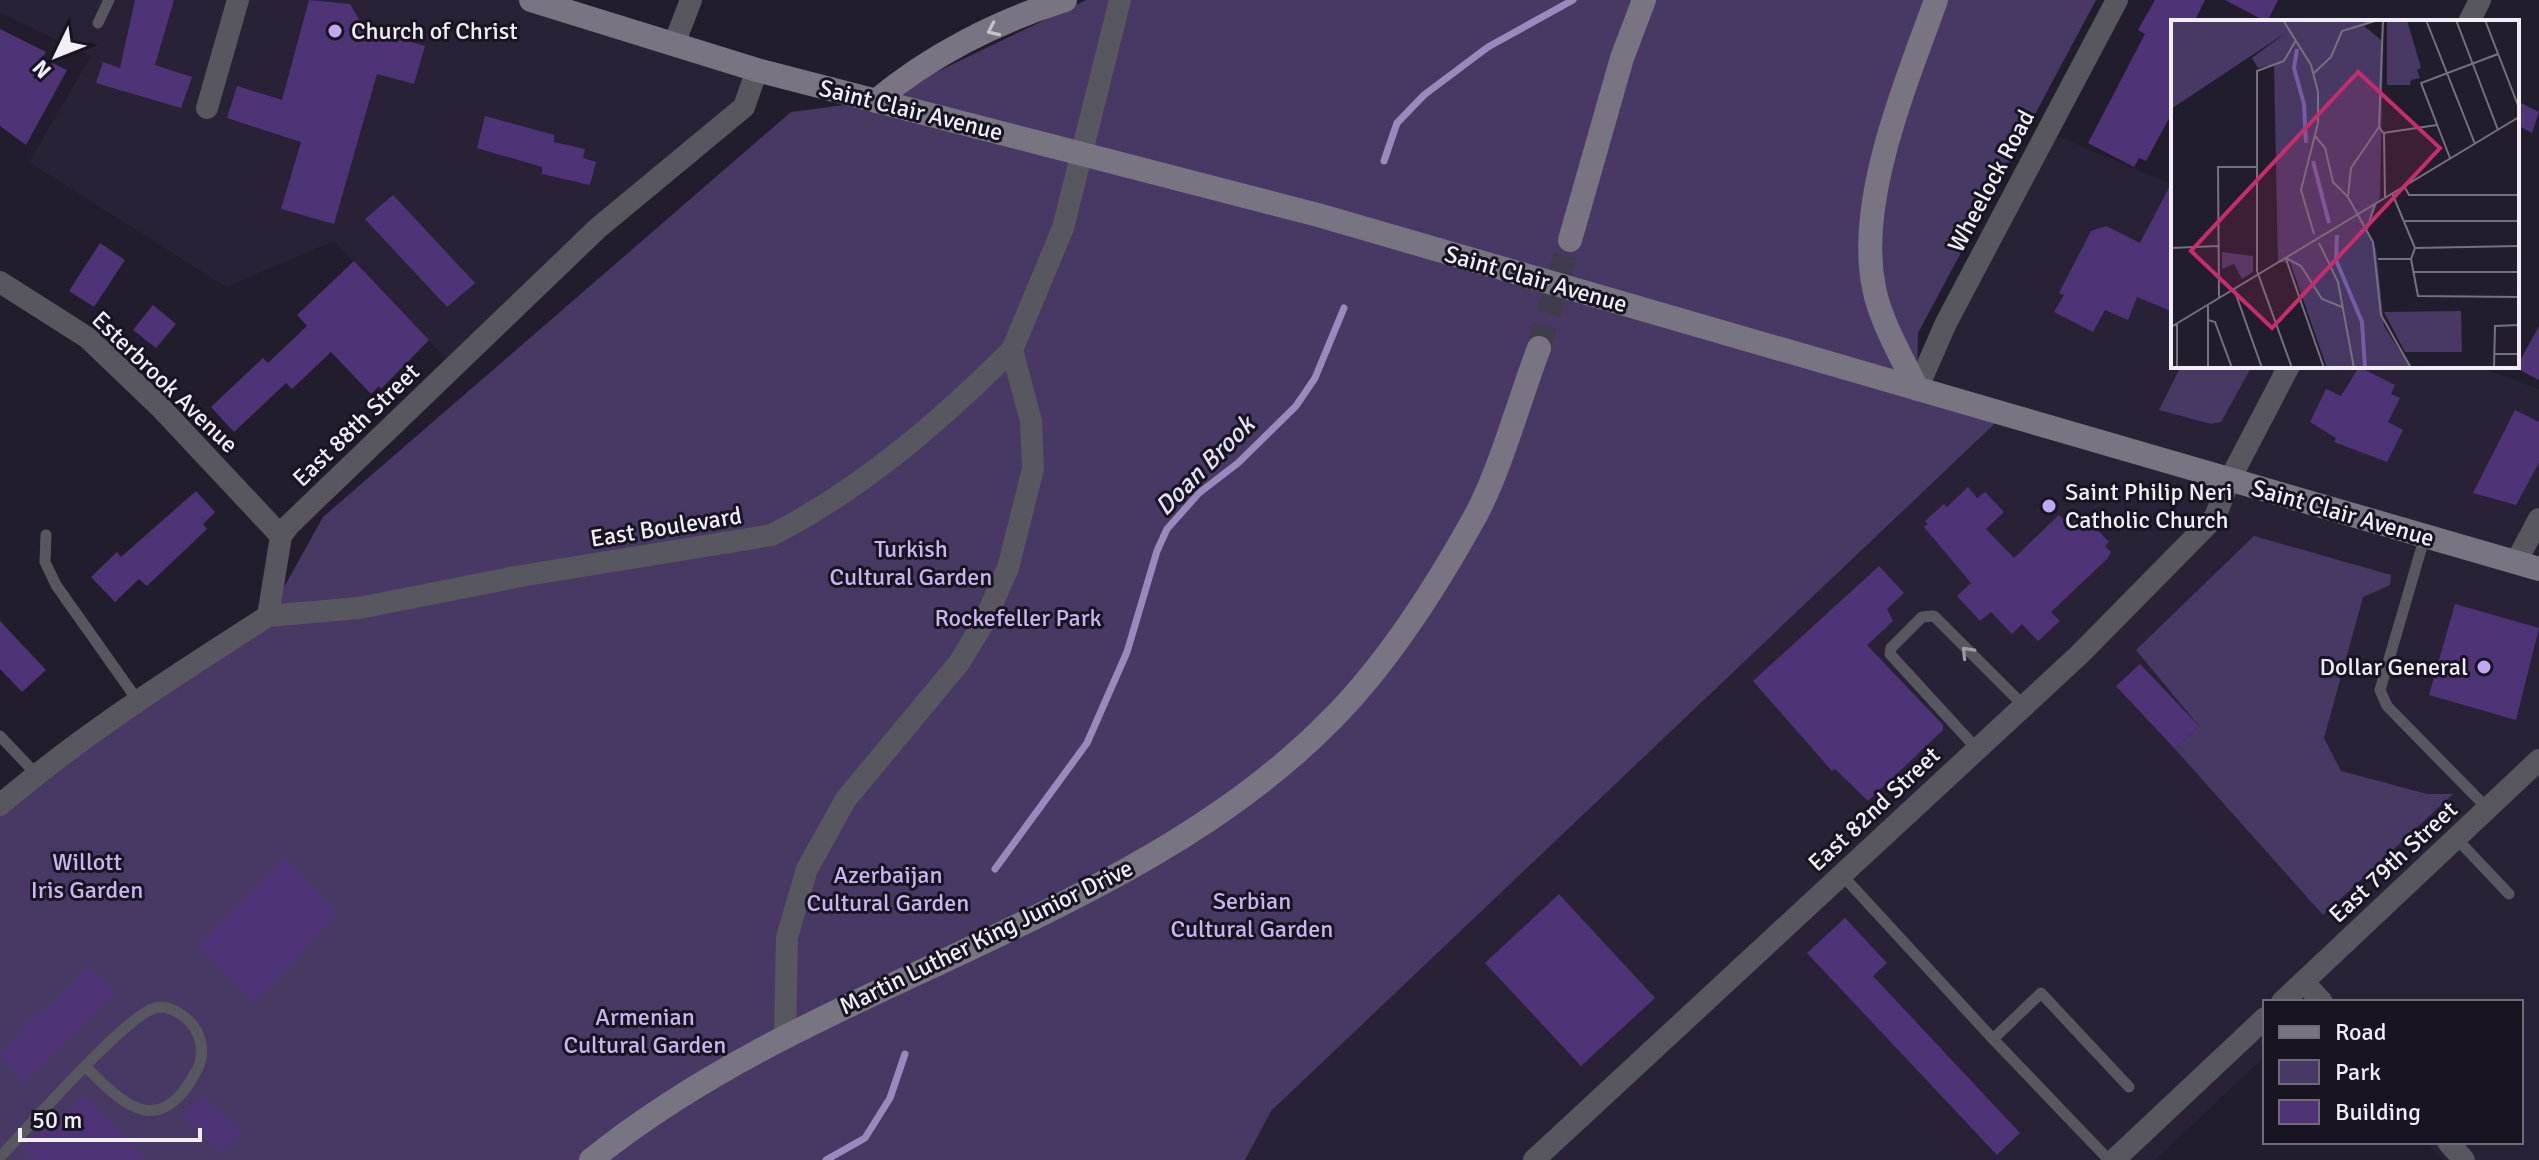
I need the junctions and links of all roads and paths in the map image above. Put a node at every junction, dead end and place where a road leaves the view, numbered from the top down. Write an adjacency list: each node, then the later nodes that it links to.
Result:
1 (109, 0): 12 (lane)
2 (238, 0): 16 (street)
3 (691, 0): 13 (street)
4 (1065, 0): 15 (main road, one-way to 15)
5 (1120, 0): 17 (street, East Boulevard)
6 (1644, 0): 18 (main road)
7 (1936, 0): 23 (main road)
8 (2117, 0): 23 (street, Wheelock Road)
9 (2480, 0): 11 (street)
10 (535, 1): 13 (main road, Saint Clair Avenue)
11 (2470, 20)
12 (98, 23)
13 (674, 44): 14 (main road, Saint Clair Avenue)
14 (757, 70): 15 (main road, Saint Clair Avenue); 27 (street, East 88th Street)
15 (876, 101): 17 (main road, Saint Clair Avenue)
16 (207, 108)
17 (1081, 156): 21 (street, East Boulevard); 23 (main road, Saint Clair Avenue)
18 (1570, 240)
19 (0, 282): 27 (street, Esterbrook Avenue)
20 (1539, 348): 46 (main road, Martin Luther King Junior Drive)
21 (1012, 350): 30 (street, East Boulevard); 46 (street)
22 (2288, 368): 24 (street, East 82nd Street)
23 (1917, 389): 24 (main road, Saint Clair Avenue)
24 (2229, 481): 28 (main road, Saint Clair Avenue); 32 (street, East 82nd Street)
25 (2539, 519): 29 (street)
26 (46, 535): 31 (lane)
27 (281, 536): 30 (street)
28 (2425, 536): 29 (main road, Saint Clair Avenue); 38 (lane)
29 (2528, 566)
30 (268, 616): 31 (street)
31 (138, 701): 36 (street)
32 (2024, 706): 34 (street, East 82nd Street); 34 (lane, one-way to 34)
33 (0, 736): 36 (lane)
34 (1977, 749): 40 (street, East 82nd Street)
35 (2539, 760): 38 (street, East 79th Street)
36 (36, 774): 37 (street)
37 (0, 805)
38 (2488, 809): 39 (street, East 79th Street)
39 (2456, 838): 41 (lane); 42 (street, East 79th Street)
40 (1842, 875): 47 (lane); 53 (street, East 82nd Street)
41 (2509, 894)
42 (2304, 982): 43 (street, East 79th Street); 44 (street)
43 (2284, 1000)
44 (2320, 1000)
45 (2263, 1020): 54 (street)
46 (785, 1034): 52 (main road, Martin Luther King Junior Drive)
47 (1993, 1039): 49 (lane); 54 (lane)
48 (86, 1067): 48 (lane); 51 (lane)
49 (2129, 1087)
50 (2450, 1144): 55 (street)
51 (0, 1157)
52 (591, 1160)
53 (1534, 1160)
54 (2111, 1160)
55 (2464, 1160)

